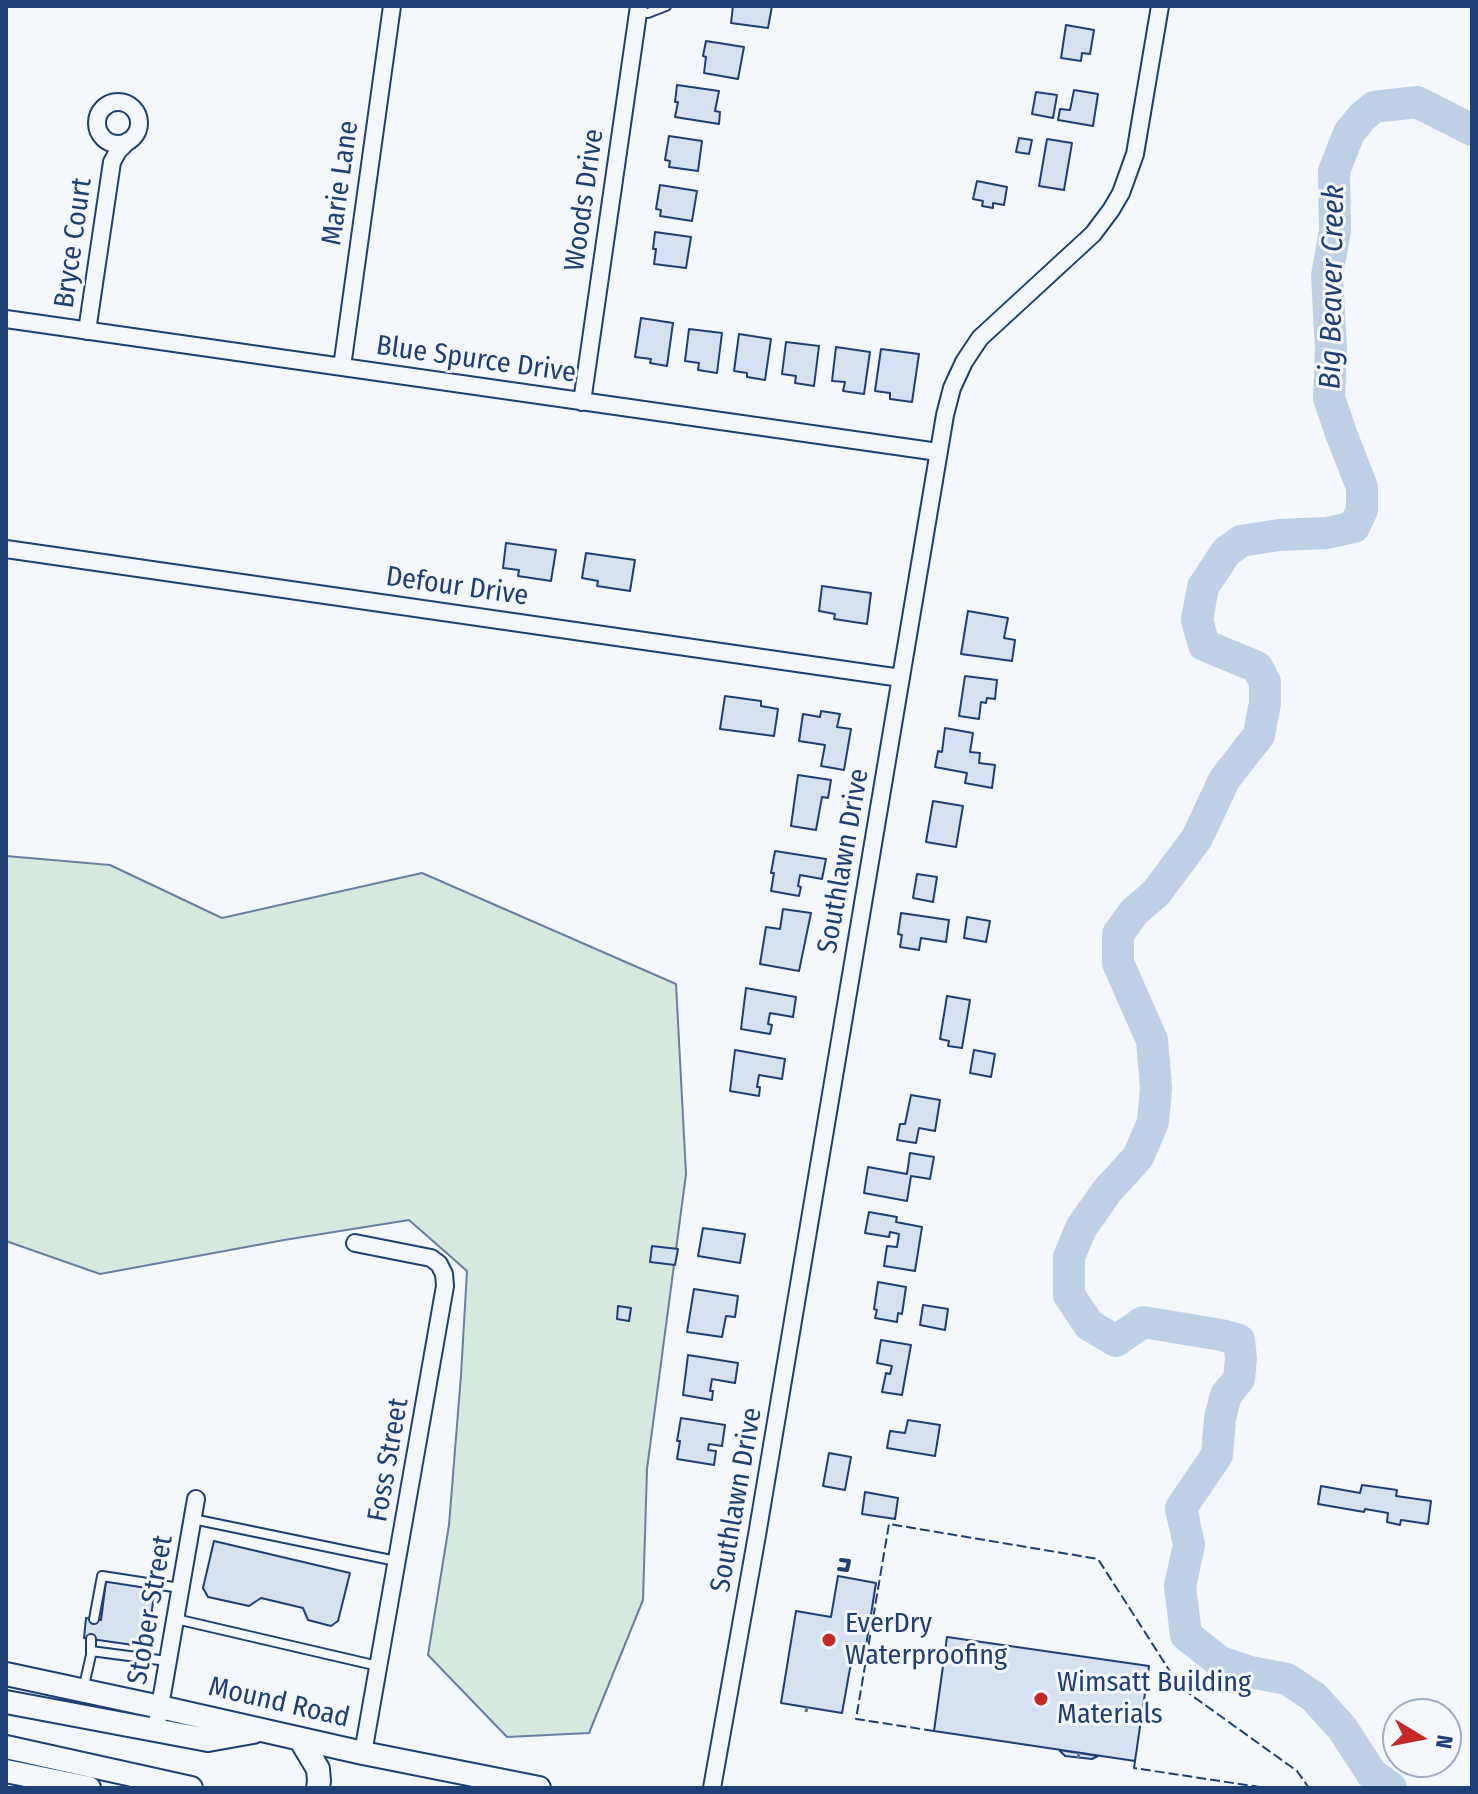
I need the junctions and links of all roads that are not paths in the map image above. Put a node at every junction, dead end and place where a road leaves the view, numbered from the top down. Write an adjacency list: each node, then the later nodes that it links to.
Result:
1 (392, 6): 10 (street, Marie Lane)
2 (666, 6): 4 (lane)
3 (1160, 6): 12 (street, Southlawn Drive)
4 (639, 9): 11 (street, Woods Drive)
5 (103, 137): 6 (street, Bryce Court); 6 (street); 7 (street, Bryce Court)
6 (128, 141): 7 (street, Bryce Court)
7 (112, 162): 9 (street, Bryce Court)
8 (6, 319): 9 (street, Blue Spurce Drive)
9 (87, 331): 10 (street, Blue Spurce Drive)
10 (342, 367): 11 (street, Blue Spurce Drive)
11 (582, 402): 12 (street, Blue Spurce Drive)
12 (938, 452): 14 (street, Southlawn Drive)
13 (6, 549): 14 (street, Defour Drive)
14 (901, 678): 41 (street, Southlawn Drive)
15 (355, 1243): 18 (street, Foss Street)
16 (196, 1499): 17 (street, Stober Street)
17 (193, 1519): 18 (lane); 19 (street, Stober Street)
18 (397, 1562): 25 (street, Foss Street)
19 (181, 1588): 20 (lane); 21 (street, Stober Street)
20 (94, 1619)
21 (176, 1619): 24 (street, Stober Street); 25 (lane)
22 (91, 1639): 23 (lane)
23 (91, 1651): 24 (lane); 27 (lane)
24 (168, 1661): 29 (street, Stober Street)
25 (379, 1666): 34 (street, Foss Street)
26 (6, 1674): 27 (main road, Mound Road)
27 (83, 1691): 29 (main road, Mound Road)
28 (6, 1702): 30 (main road)
29 (160, 1707): 30 (street, Stober Street); 31 (main road, Mound Road)
30 (156, 1730): 31 (main road)
31 (262, 1730): 32 (main road, Mound Road)
32 (300, 1739): 34 (main road, Mound Road); 39 (main road)
33 (6, 1747): 36 (main road)
34 (363, 1753): 40 (main road, Mound Road)
35 (6, 1771): 36 (main road)
36 (80, 1781): 37 (main road)
37 (122, 1781): 38 (main road)
38 (191, 1788)
39 (318, 1788)
40 (539, 1788)
41 (712, 1788)

